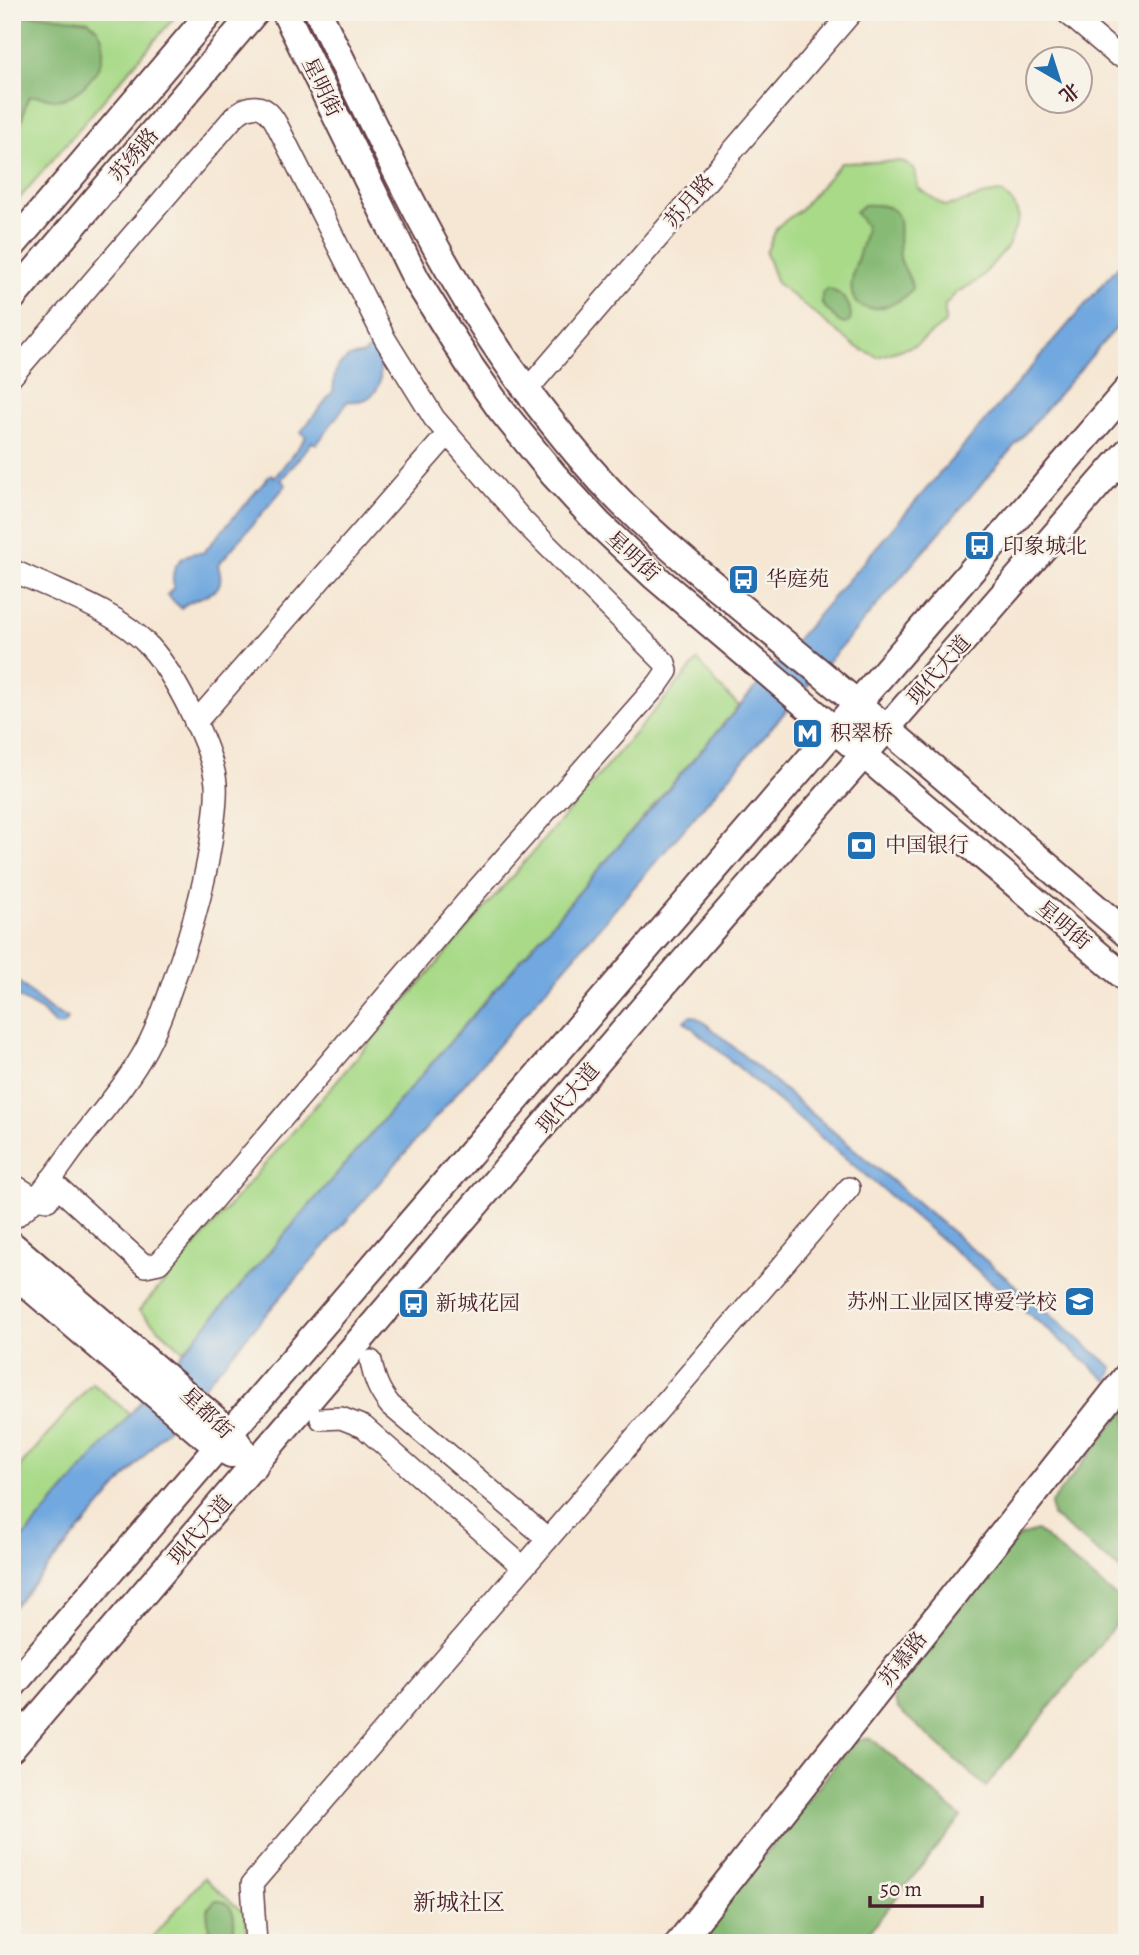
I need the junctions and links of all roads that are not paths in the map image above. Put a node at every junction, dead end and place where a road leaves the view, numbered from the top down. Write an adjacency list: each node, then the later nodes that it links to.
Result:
1 (211, 12): 8 (main road, 苏绣路)
2 (255, 12): 9 (main road, 苏绣路)
3 (318, 12): 11 (main road, 星明街)
4 (852, 12): 11 (street, 苏月路)
5 (1066, 12): 7 (street)
6 (293, 15): 18 (main road, 星明街)
7 (1127, 54)
8 (12, 246)
9 (12, 298)
10 (12, 376): 13 (street)
11 (527, 390): 16 (main road, 星明街)
12 (1127, 390): 16 (main road, 现代大道)
13 (447, 435): 17 (street); 24 (street)
14 (1127, 452): 19 (main road, 现代大道)
15 (12, 570): 17 (street)
16 (857, 704): 18 (main road, 现代大道); 19 (main road, 星明街)
17 (195, 723): 24 (street)
18 (835, 730): 20 (main road, 星明街); 34 (main road, 现代大道)
19 (888, 730): 20 (main road, 现代大道); 21 (main road, 星明街)
20 (865, 756): 22 (main road, 星明街); 35 (main road, 现代大道)
21 (1127, 934)
22 (1127, 979)
23 (12, 1184): 26 (street)
24 (58, 1187): 26 (street)
25 (849, 1188): 36 (street)
26 (35, 1198): 27 (street)
27 (12, 1219)
28 (12, 1245): 32 (main road, 星都街)
29 (12, 1272): 32 (main road, 星都街)
30 (371, 1361): 36 (street)
31 (1127, 1376): 41 (main road, 苏慕路)
32 (153, 1378): 34 (main road, 星都街)
33 (321, 1419): 37 (street)
34 (224, 1440): 35 (main road, 星都街); 38 (main road, 现代大道)
35 (254, 1467): 39 (main road, 现代大道)
36 (548, 1539): 37 (street)
37 (523, 1567): 40 (street)
38 (12, 1686)
39 (12, 1748)
40 (256, 1943)
41 (679, 1943)

